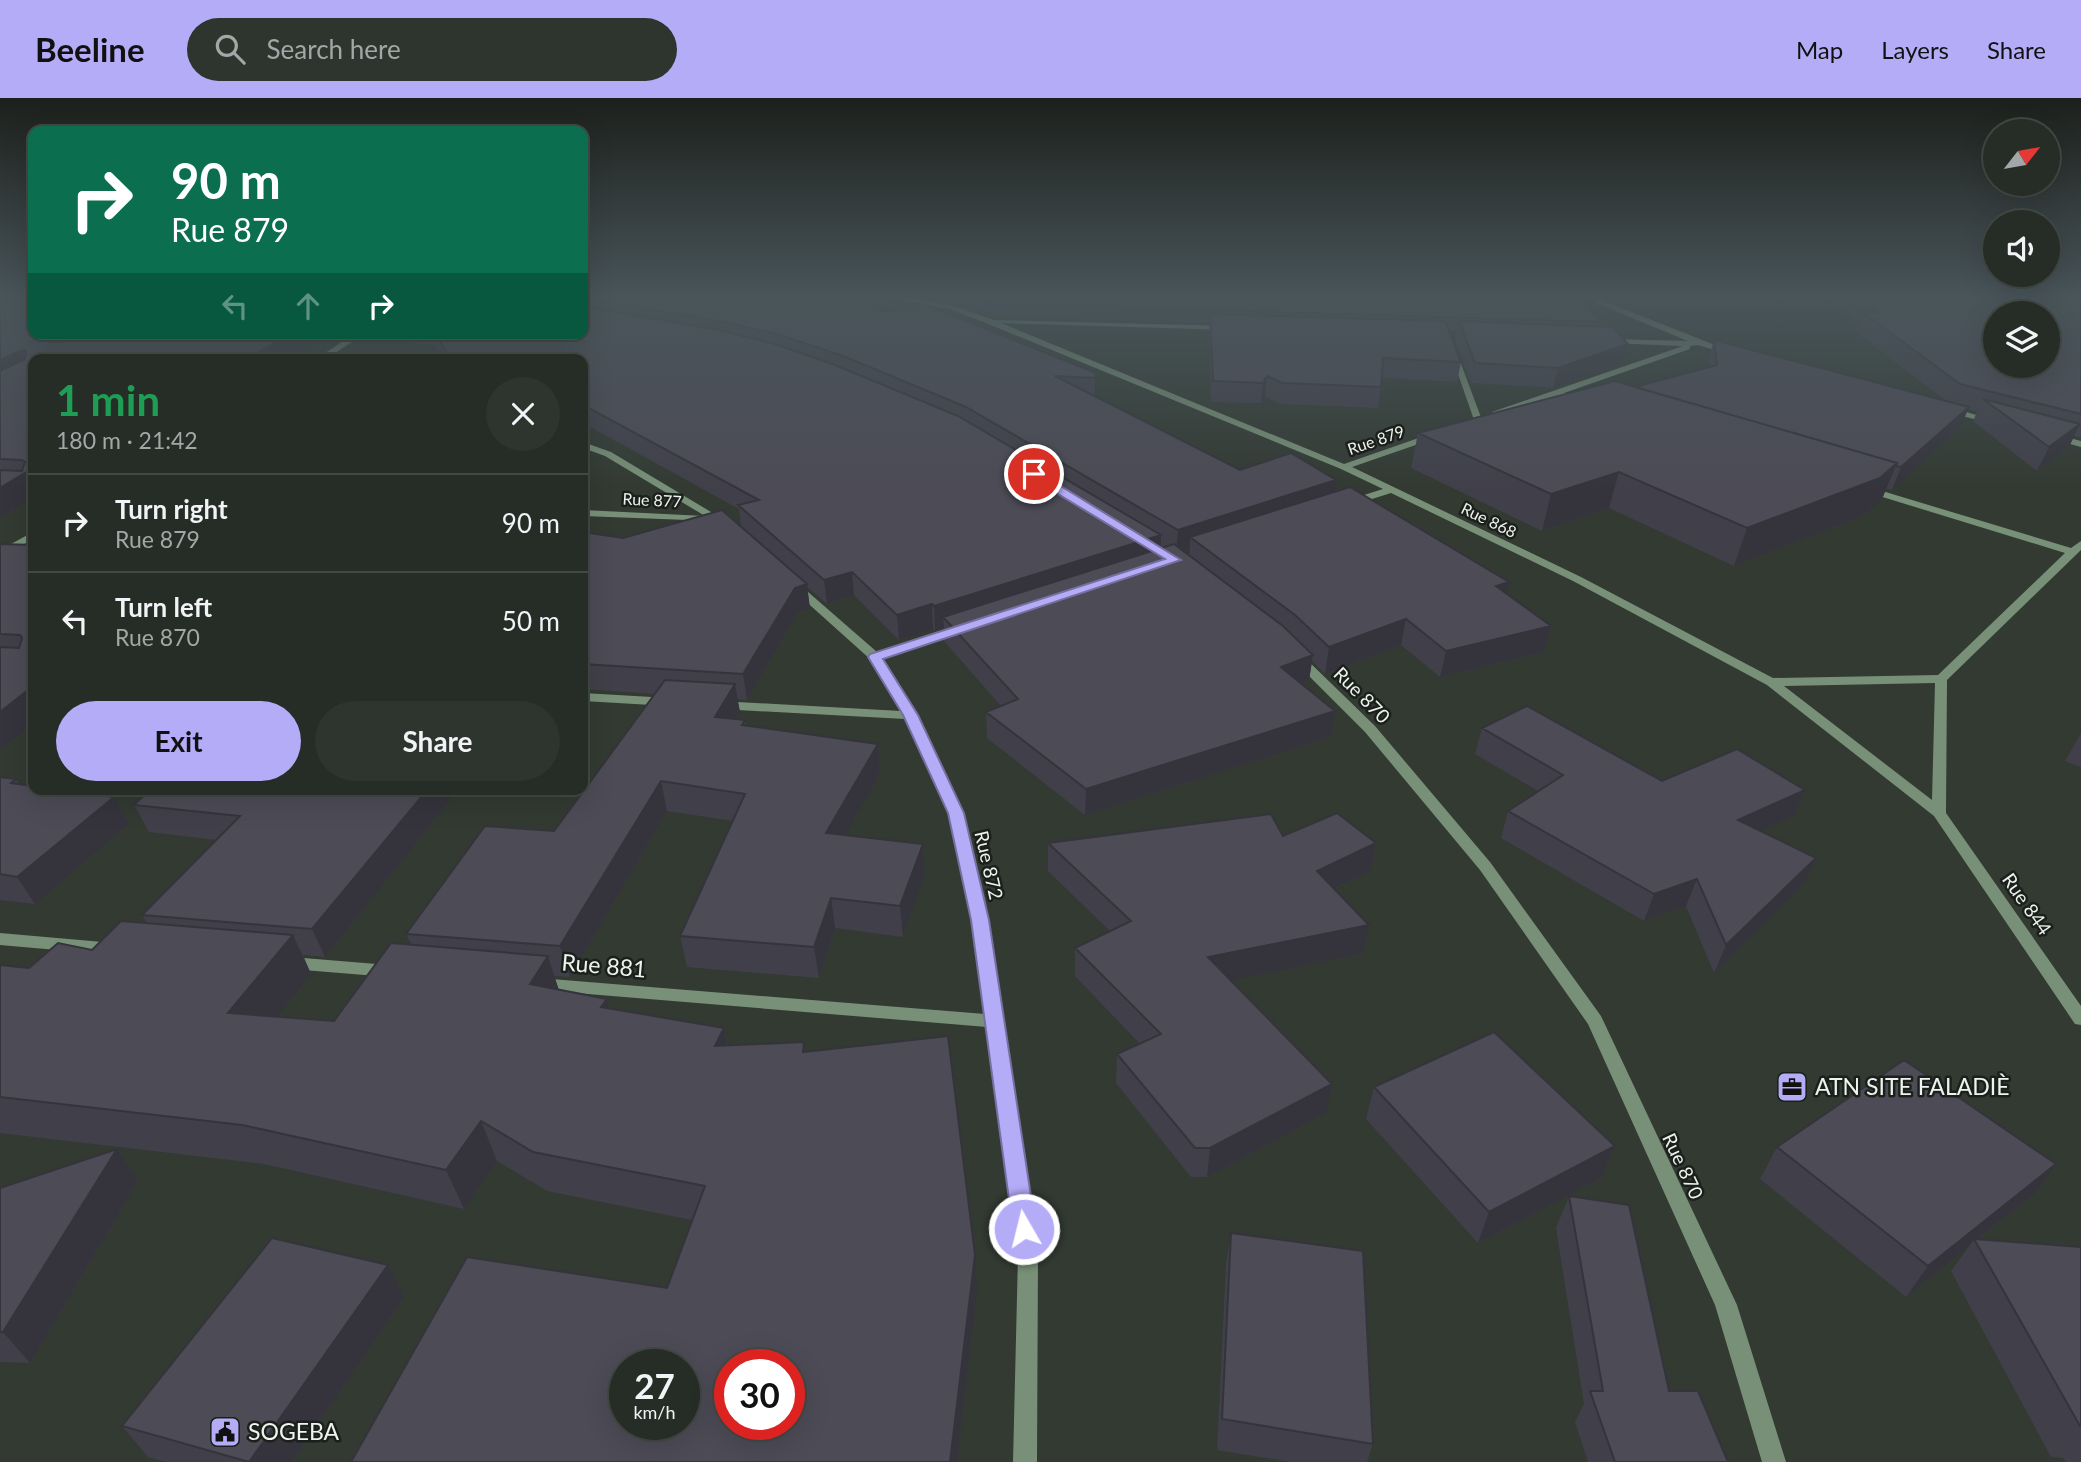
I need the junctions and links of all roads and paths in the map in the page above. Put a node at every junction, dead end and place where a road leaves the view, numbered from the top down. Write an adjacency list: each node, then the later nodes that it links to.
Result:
1 (1085, 361): 14 (street, Rue 868)
2 (1456, 361): 7 (street)
3 (1648, 361): 4 (street)
4 (1556, 393): 5 (street); 7 (street)
5 (1595, 405)
6 (1934, 406): 8 (street)
7 (1478, 420): 9 (street)
8 (2001, 423)
9 (1466, 424)
10 (1442, 433): 14 (street, Rue 879)
11 (2041, 434): 12 (street)
12 (2081, 444)
13 (588, 447): 19 (street)
14 (1344, 467): 16 (street, Rue 868)
15 (1860, 487): 22 (street)
16 (1391, 490): 17 (street); 29 (street, Rue 868)
17 (1340, 506)
18 (588, 513): 19 (street, Rue 877)
19 (720, 519): 20 (street)
20 (741, 537)
21 (28, 538): 23 (street)
22 (2077, 548): 28 (street)
23 (0, 555)
24 (782, 574): 27 (street, Rue 872)
25 (966, 627): 27 (street)
26 (1286, 646): 43 (street, Rue 870)
27 (875, 657): 33 (street, Rue 872)
28 (1941, 679): 29 (street); 34 (street)
29 (1771, 682): 34 (street, Rue 868)
30 (588, 697): 31 (street)
31 (678, 702)
32 (706, 704): 33 (street)
33 (910, 715): 41 (street, Rue 872)
34 (1939, 813): 40 (street, Rue 844)
35 (0, 939): 36 (street)
36 (124, 950)
37 (276, 962): 38 (street)
38 (401, 972)
39 (525, 983): 41 (street, Rue 881)
40 (2081, 1019)
41 (995, 1021): 42 (street, Rue 872)
42 (1025, 1462)
43 (1774, 1462)

